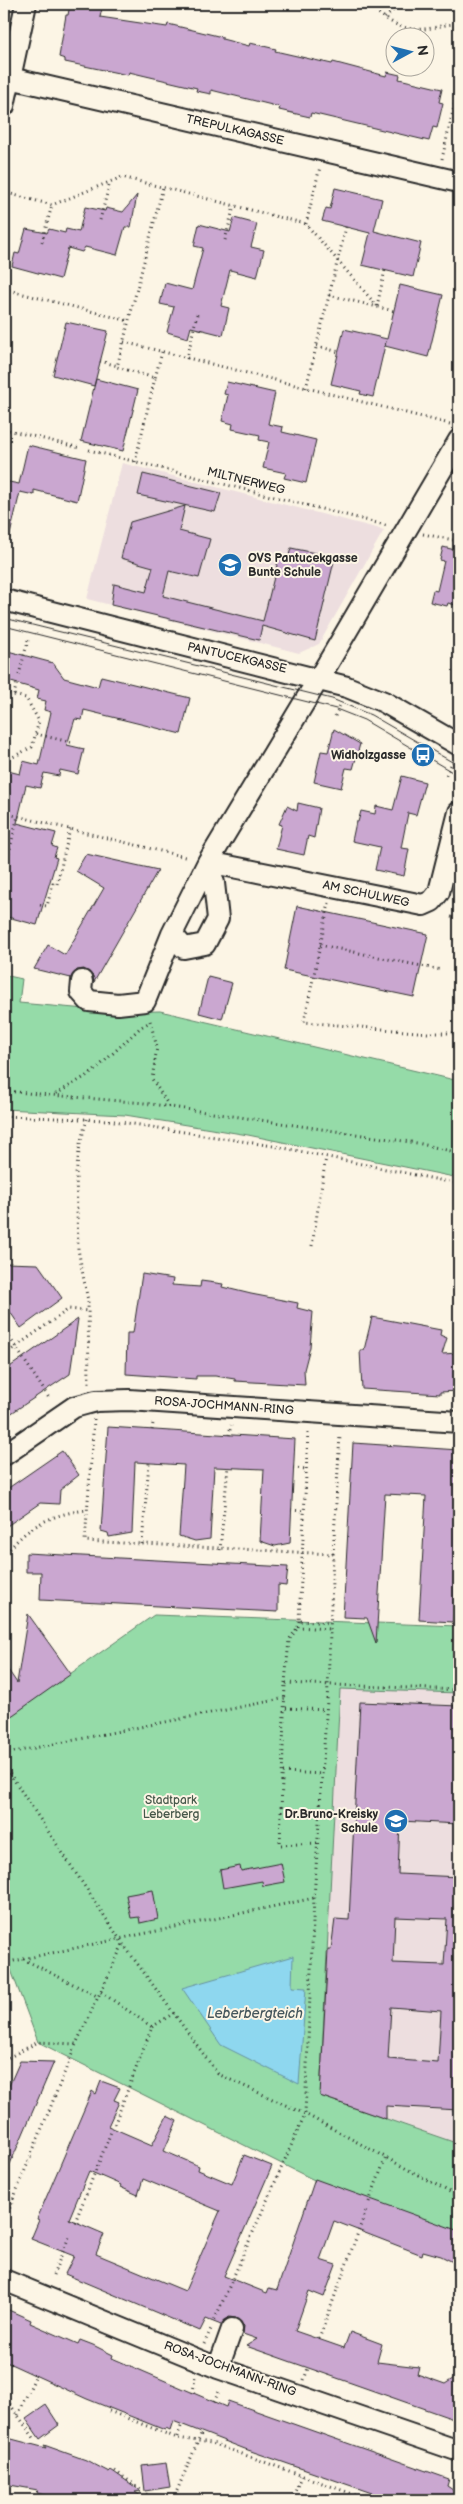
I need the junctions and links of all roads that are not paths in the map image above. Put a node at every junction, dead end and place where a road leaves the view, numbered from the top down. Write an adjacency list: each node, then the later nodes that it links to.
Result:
1 (26, 4): 2 (street)
2 (10, 78): 3 (street); 4 (street, TREPULKAGASSE)
3 (4, 106)
4 (459, 182)
5 (455, 432): 7 (street)
6 (4, 600): 7 (street, PANTUCEKGASSE)
7 (320, 678): 8 (street, PANTUCEKGASSE); 10 (street)
8 (457, 751)
9 (459, 812): 10 (street, AM SCHULWEG)
10 (208, 862): 11 (street); 11 (street)
11 (172, 934): 12 (street)
12 (82, 981)
13 (459, 1422): 14 (street, ROSA-JOCHMANN-RING)
14 (4, 1455)
15 (4, 2280): 17 (street, ROSA-JOCHMANN-RING)
16 (232, 2329): 17 (street)
17 (218, 2368): 18 (street, ROSA-JOCHMANN-RING)
18 (459, 2451)

